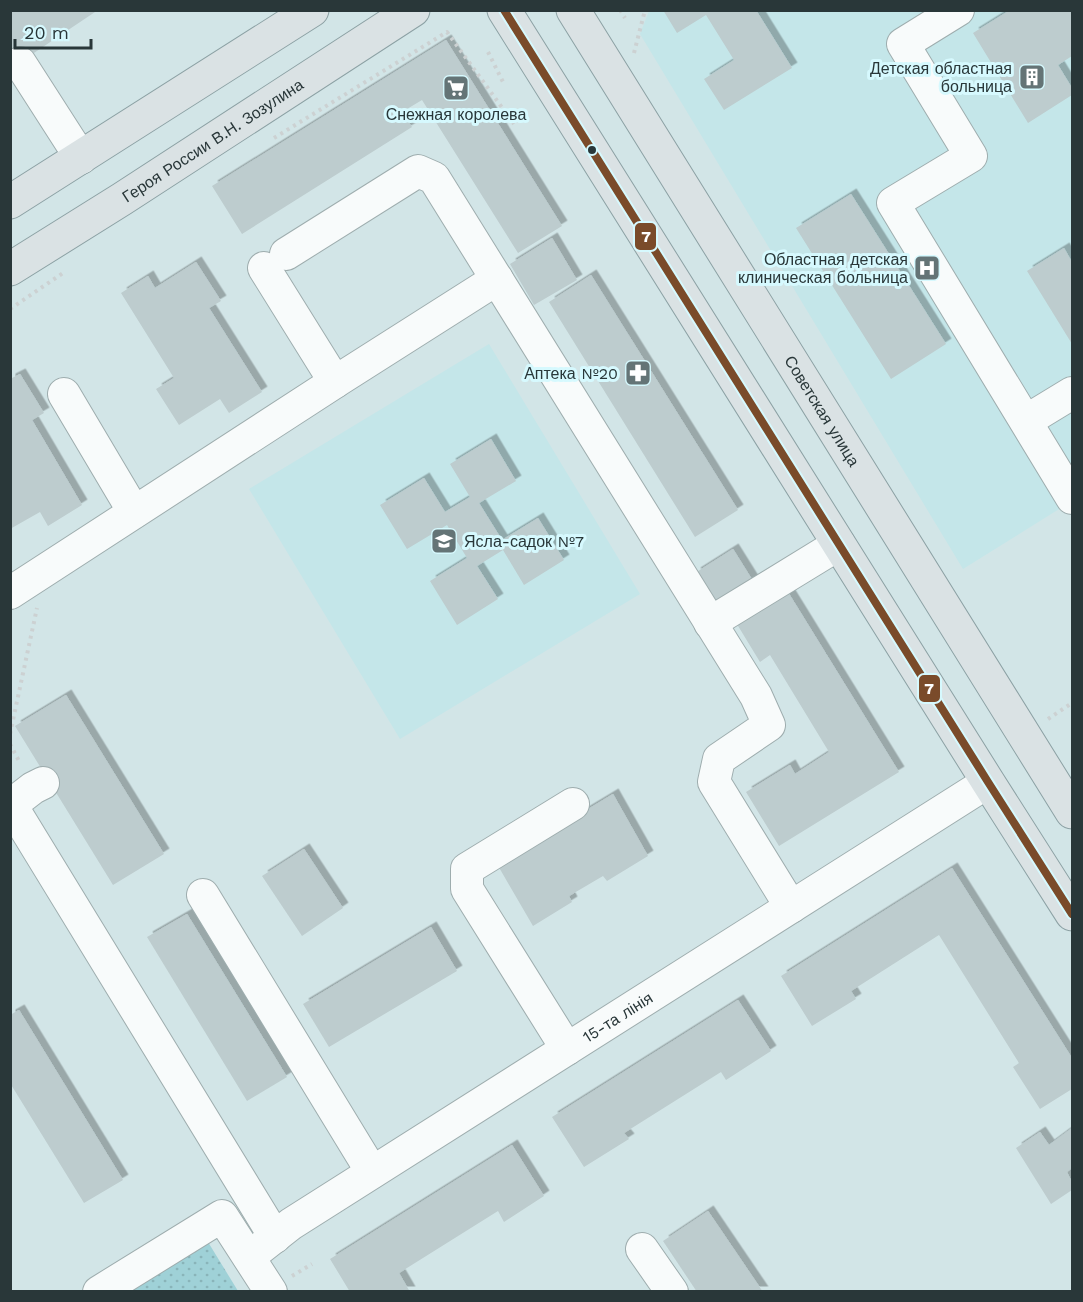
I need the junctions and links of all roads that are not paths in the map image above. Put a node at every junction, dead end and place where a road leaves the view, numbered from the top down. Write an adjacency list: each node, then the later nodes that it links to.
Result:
1 (312, 10): 7 (main road)
2 (413, 10): 9 (main road, Героя России В.Н. Зозулина)
3 (504, 10): 17 (main road)
4 (573, 10): 23 (main road, Советская улица)
5 (958, 10): 14 (street)
6 (20, 63): 7 (street)
7 (81, 158): 8 (main road)
8 (10, 202)
9 (10, 268)
10 (497, 279): 11 (street); 11 (street); 19 (street)
11 (335, 382): 16 (street)
12 (1072, 393): 14 (street)
13 (64, 394): 16 (street)
14 (1026, 421): 15 (street)
15 (1072, 498)
16 (134, 512): 18 (street)
17 (839, 544): 19 (street); 20 (main road)
18 (10, 593)
19 (710, 623): 25 (street)
20 (988, 782): 25 (street, 15-та лінія); 26 (main road)
21 (43, 783): 29 (street)
22 (573, 804): 27 (street)
23 (1072, 812)
24 (203, 895): 28 (street)
25 (791, 907): 27 (street, 15-та лінія)
26 (1072, 914)
27 (567, 1049): 28 (street, 15-та лінія)
28 (372, 1172): 29 (street, 15-та лінія)
29 (274, 1237): 31 (street, 15-та лінія)
30 (642, 1248): 34 (street)
31 (249, 1257): 32 (street); 33 (street)
32 (99, 1292)
33 (271, 1292)
34 (672, 1292)

